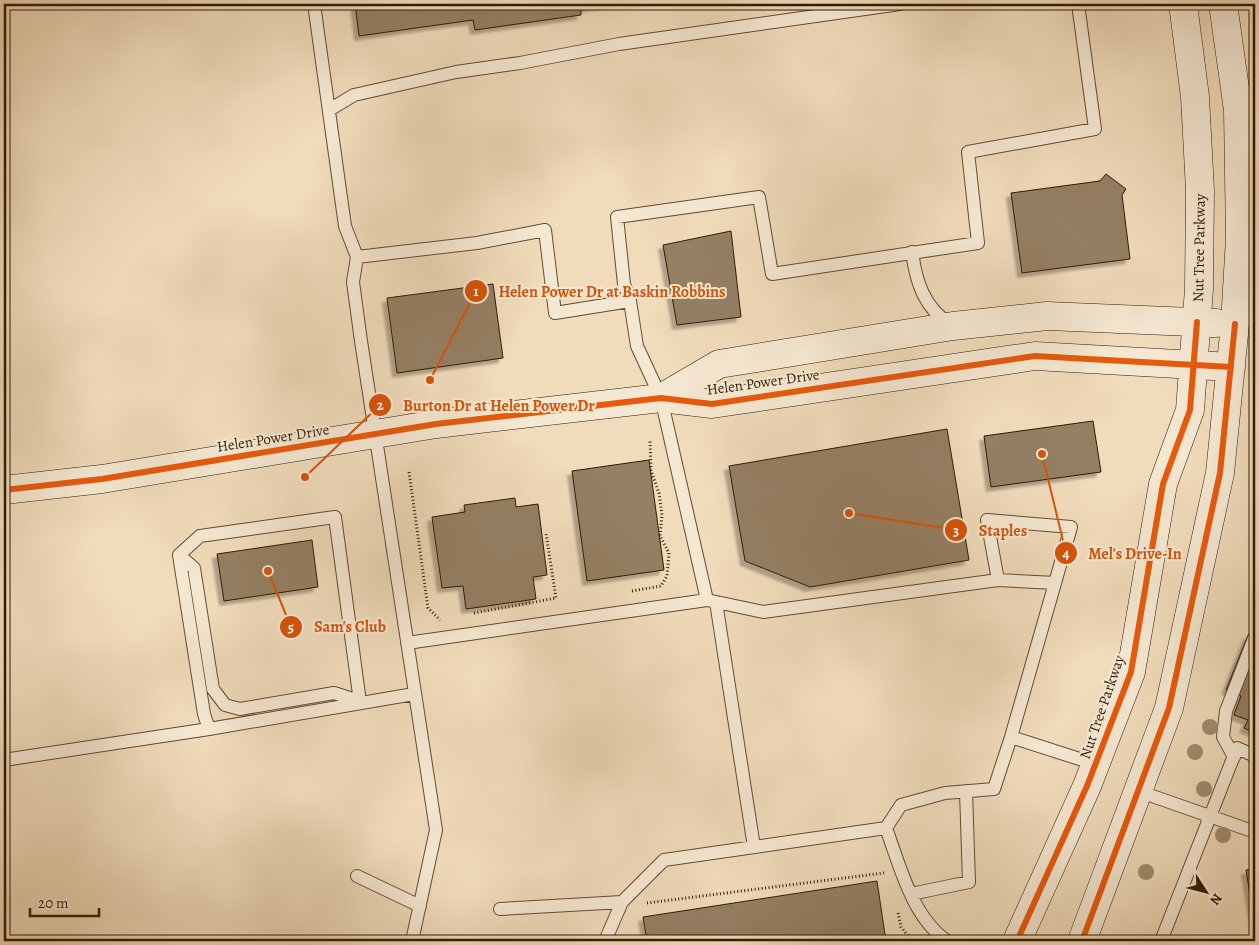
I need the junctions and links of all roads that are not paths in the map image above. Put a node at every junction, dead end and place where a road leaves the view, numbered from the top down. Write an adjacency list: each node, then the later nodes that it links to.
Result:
1 (314, 4): 6 (lane)
2 (900, 4): 6 (lane)
3 (1078, 4): 7 (lane)
4 (1183, 4): 10 (main road, Nut Tree Parkway)
5 (1223, 4): 11 (main road)
6 (329, 110): 8 (lane)
7 (912, 252): 9 (lane); 12 (lane)
8 (357, 257): 9 (lane); 16 (lane)
9 (630, 301): 15 (lane)
10 (1198, 322): 11 (main road, Helen Power Drive); 12 (main road, Helen Power Drive); 13 (main road, Nut Tree Parkway)
11 (1235, 324): 14 (main road)
12 (953, 326): 15 (main road, Helen Power Drive)
13 (1195, 365): 14 (main road, Helen Power Drive); 15 (main road, Helen Power Drive); 31 (main road, Nut Tree Parkway)
14 (1231, 367): 33 (main road)
15 (661, 398): 16 (main road, Helen Power Drive); 21 (lane)
16 (374, 434): 17 (main road, Helen Power Drive); 23 (lane)
17 (4, 490)
18 (179, 555): 25 (lane); 25 (lane); 26 (lane)
19 (998, 580): 20 (lane); 20 (lane); 21 (lane)
20 (1054, 583): 27 (lane)
21 (711, 601): 23 (lane); 37 (lane)
22 (1255, 636): 29 (lane)
23 (407, 643): 24 (lane)
24 (414, 694): 25 (lane); 41 (lane)
25 (360, 702): 26 (lane)
26 (209, 729): 30 (lane)
27 (1011, 737): 31 (lane); 32 (lane)
28 (1255, 756): 29 (lane)
29 (1234, 757): 34 (lane)
30 (4, 760)
31 (1095, 764): 46 (main road, Nut Tree Parkway)
32 (966, 791): 35 (lane); 39 (lane)
33 (1138, 791): 34 (lane); 47 (main road)
34 (1210, 817): 36 (lane); 48 (lane)
35 (886, 828): 37 (lane); 39 (lane)
36 (1255, 832)
37 (754, 847): 40 (lane)
38 (357, 876): 41 (lane)
39 (911, 894): 45 (lane)
40 (622, 902): 42 (lane); 44 (lane)
41 (420, 906): 43 (lane)
42 (500, 909)
43 (412, 941)
44 (605, 941)
45 (947, 941)
46 (1017, 941)
47 (1082, 941)
48 (1161, 941)

